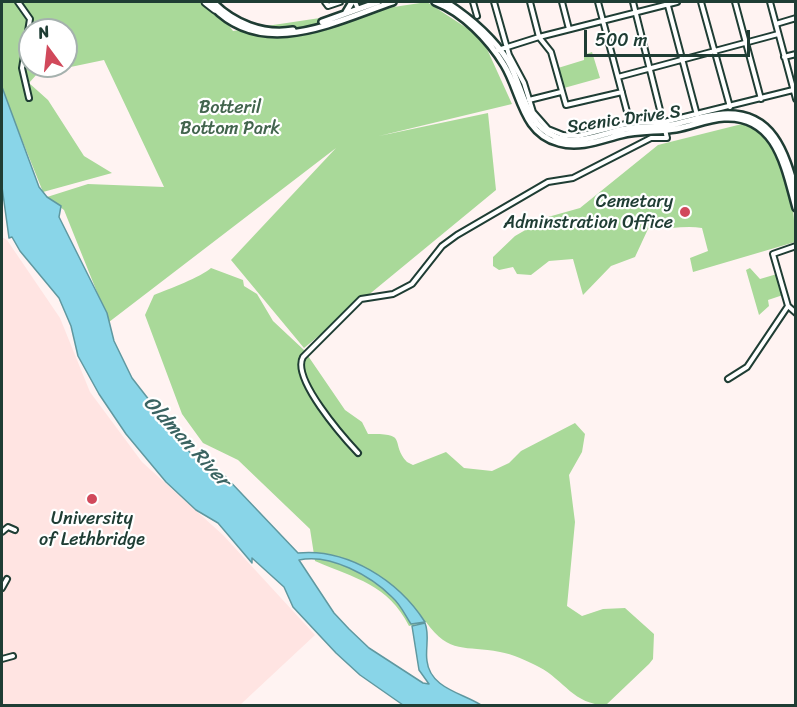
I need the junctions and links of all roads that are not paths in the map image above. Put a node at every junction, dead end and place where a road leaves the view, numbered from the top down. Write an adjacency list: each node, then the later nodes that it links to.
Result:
1 (18, 2): 41 (street)
2 (207, 2): 20 (highway)
3 (340, 2): 19 (street)
4 (378, 2): 21 (main road)
5 (393, 2): 21 (main road)
6 (435, 2): 31 (main road, Scenic Drive S)
7 (446, 2): 31 (main road, Scenic Drive S)
8 (473, 2): 23 (street)
9 (494, 2): 31 (street)
10 (530, 2): 29 (street)
11 (562, 2): 27 (street)
12 (598, 2): 25 (street)
13 (633, 2): 22 (street)
14 (677, 2): 18 (street)
15 (701, 2): 32 (street)
16 (735, 2): 30 (street)
17 (770, 2): 26 (street)
18 (668, 3): 22 (street); 35 (street)
19 (326, 4)
20 (214, 5): 21 (main road); 21 (main road)
21 (356, 5)
22 (636, 13): 25 (street); 36 (street)
23 (477, 16)
24 (795, 18): 26 (street)
25 (603, 21): 27 (street); 37 (street)
26 (776, 24): 28 (street)
27 (569, 30): 29 (street)
28 (778, 34): 30 (street); 34 (street)
29 (539, 37): 31 (street); 39 (street)
30 (746, 44): 32 (street); 42 (street)
31 (500, 49): 44 (street, Scenic Drive S); 48 (main road, Scenic Drive S)
32 (714, 52): 35 (street); 45 (street)
33 (795, 54): 34 (street)
34 (784, 57): 38 (street)
35 (682, 60): 36 (street); 46 (street)
36 (650, 69): 37 (street); 48 (street)
37 (618, 77): 40 (street)
38 (793, 90): 42 (street, Scenic Drive S); 43 (street)
39 (561, 92): 40 (street); 44 (street)
40 (622, 92): 47 (street)
41 (29, 98)
42 (761, 99): 45 (street, Scenic Drive S)
43 (795, 99)
44 (529, 100): 47 (street, Scenic Drive S)
45 (730, 107): 46 (street, Scenic Drive S)
46 (696, 115): 48 (street, Scenic Drive S)
47 (630, 123): 48 (street, Scenic Drive S)
48 (665, 126): 49 (main road, Scenic Drive S); 50 (main road, Scenic Drive S); 55 (street)
49 (795, 191)
50 (795, 208)
51 (795, 246): 52 (street)
52 (788, 306): 53 (street); 54 (street)
53 (795, 313)
54 (728, 379)
55 (358, 453)
56 (15, 530): 57 (street)
57 (2, 532)
58 (6, 579): 59 (street)
59 (2, 588)
60 (13, 656): 61 (street)
61 (2, 659)

